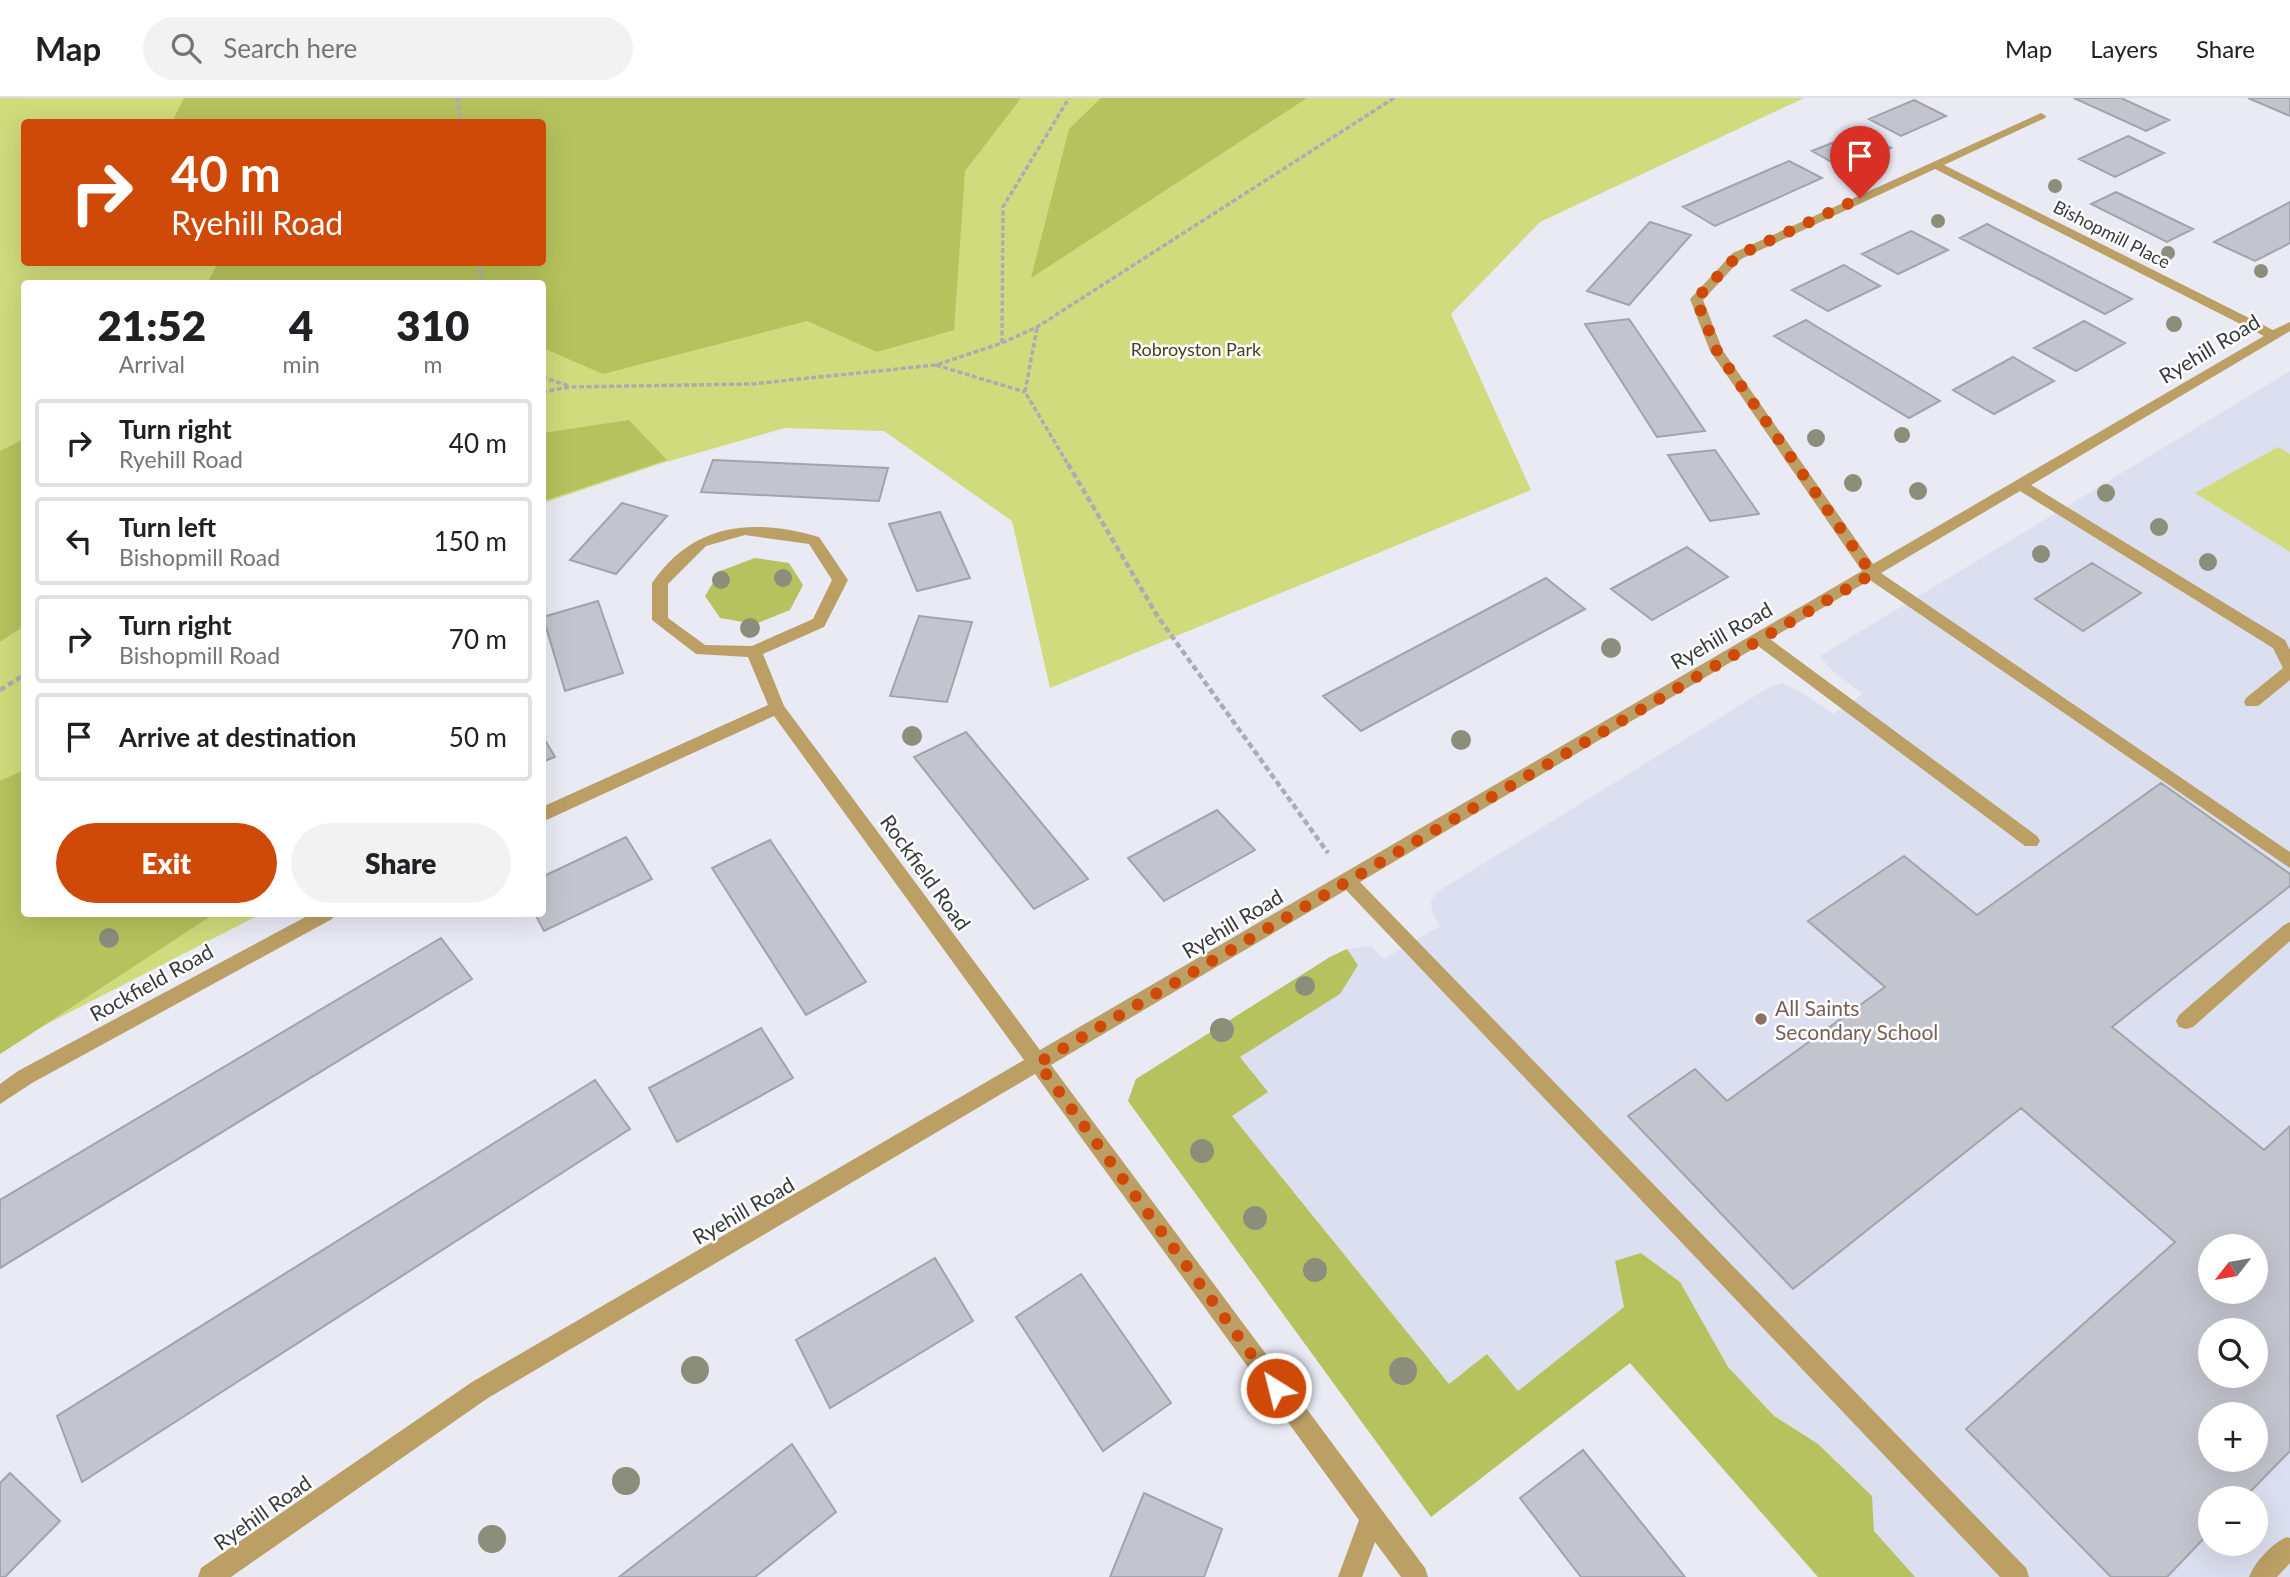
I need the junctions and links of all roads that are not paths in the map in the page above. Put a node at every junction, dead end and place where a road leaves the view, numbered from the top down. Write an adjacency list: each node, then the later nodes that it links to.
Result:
1 (2041, 116): 2 (street)
2 (1933, 164): 3 (street, Bishopmill Place); 5 (street)
3 (2282, 331): 4 (street, Ryehill Road)
4 (2022, 486): 5 (street, Ryehill Road); 8 (street)
5 (1872, 574): 6 (street, Ryehill Road); 13 (street)
6 (1759, 639): 12 (street); 14 (street, Ryehill Road)
7 (754, 652): 7 (street); 10 (street, Rockfield Road)
8 (2290, 669): 9 (street)
9 (2252, 702)
10 (777, 708): 11 (street); 18 (street, Rockfield Road)
11 (546, 813)
12 (2031, 841)
13 (2290, 861)
14 (1348, 881): 18 (street, Ryehill Road); 25 (street)
15 (320, 917): 19 (street, Rockfield Road)
16 (2290, 930): 17 (street)
17 (2186, 1021)
18 (1038, 1063): 20 (street, Rockfield Road); 22 (street, Ryehill Road)
19 (0, 1095)
20 (1372, 1518): 23 (street); 24 (street, Rockfield Road)
21 (2287, 1549): 26 (street)
22 (209, 1577)
23 (1350, 1577)
24 (1416, 1577)
25 (2017, 1577)
26 (2261, 1577)

